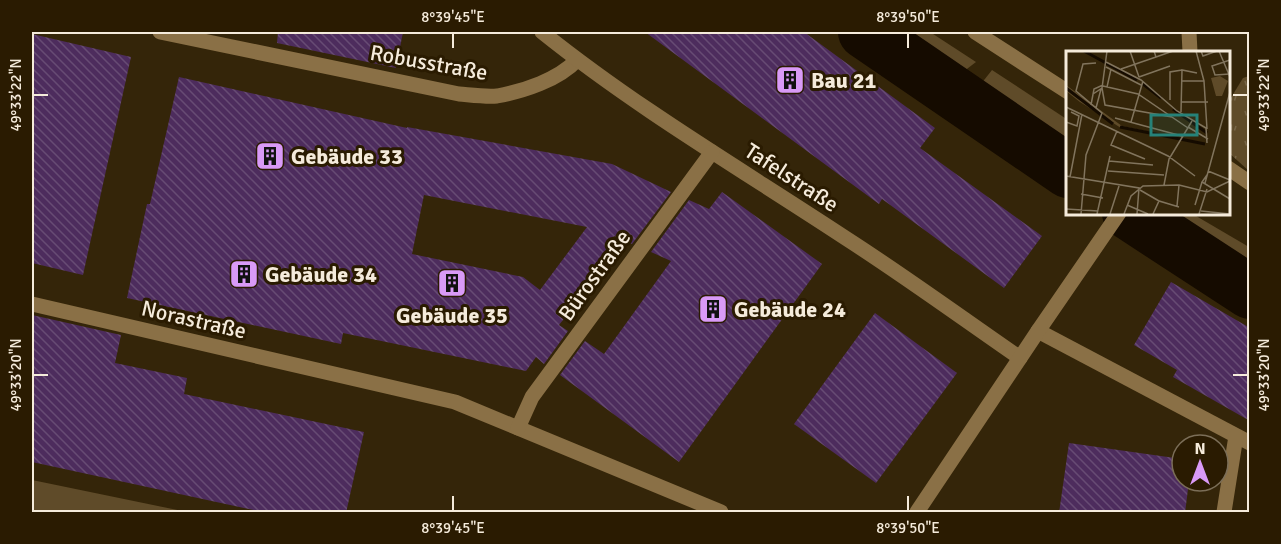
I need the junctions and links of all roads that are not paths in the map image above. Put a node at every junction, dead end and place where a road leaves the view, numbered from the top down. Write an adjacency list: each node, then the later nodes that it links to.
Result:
1 (160, 32): 6 (lane, Robusstraße)
2 (542, 32): 6 (lane, Tafelstraße)
3 (975, 32): 7 (lane)
4 (1189, 32): 5 (lane)
5 (1190, 51)
6 (577, 60): 8 (lane, Tafelstraße)
7 (1066, 91)
8 (712, 152): 14 (lane, Tafelstraße); 15 (lane, Bürostraße)
9 (1230, 169): 10 (lane)
10 (1250, 183)
11 (1118, 214): 13 (lane)
12 (32, 304): 15 (lane, Norastraße)
13 (1038, 331): 14 (lane); 16 (lane)
14 (1020, 358): 18 (lane)
15 (518, 428): 17 (lane, Norastraße)
16 (1243, 439): 19 (lane)
17 (721, 513)
18 (917, 513)
19 (1224, 513)

